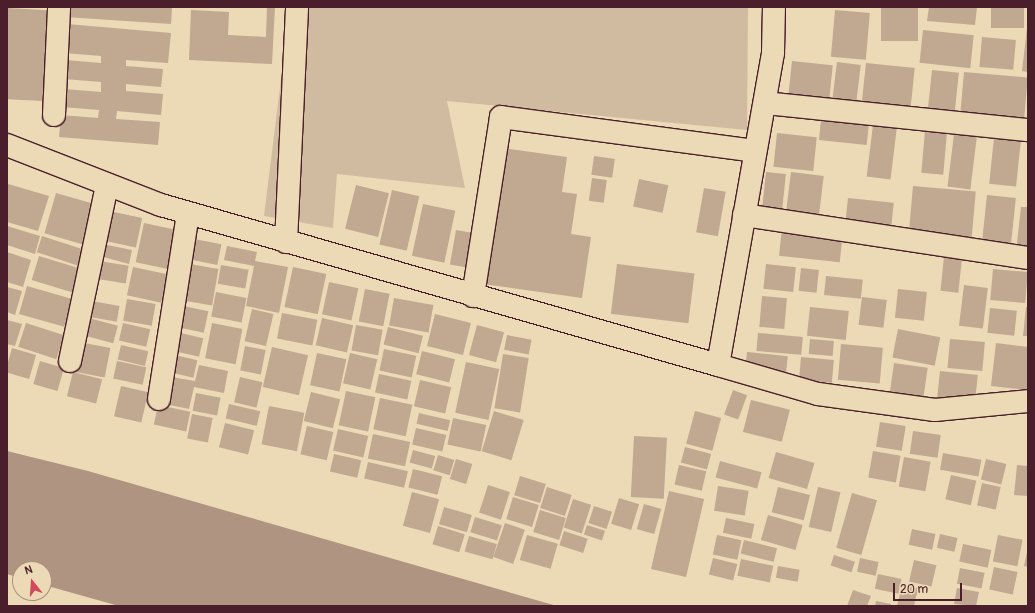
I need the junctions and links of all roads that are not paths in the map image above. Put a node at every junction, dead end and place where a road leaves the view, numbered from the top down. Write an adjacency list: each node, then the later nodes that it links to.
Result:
1 (59, 7): 5 (street)
2 (297, 7): 12 (street)
3 (774, 7): 4 (street)
4 (765, 103): 6 (street); 8 (street)
5 (54, 115)
6 (1028, 130)
7 (7, 145): 9 (street)
8 (755, 151): 11 (street); 14 (street)
9 (107, 185): 10 (street); 15 (street)
10 (188, 213): 12 (street); 17 (street)
11 (744, 215): 13 (street); 16 (street)
12 (286, 242): 14 (street)
13 (1028, 258)
14 (473, 296): 16 (street)
15 (70, 361)
16 (718, 366): 18 (street)
17 (159, 399)
18 (1028, 401)

